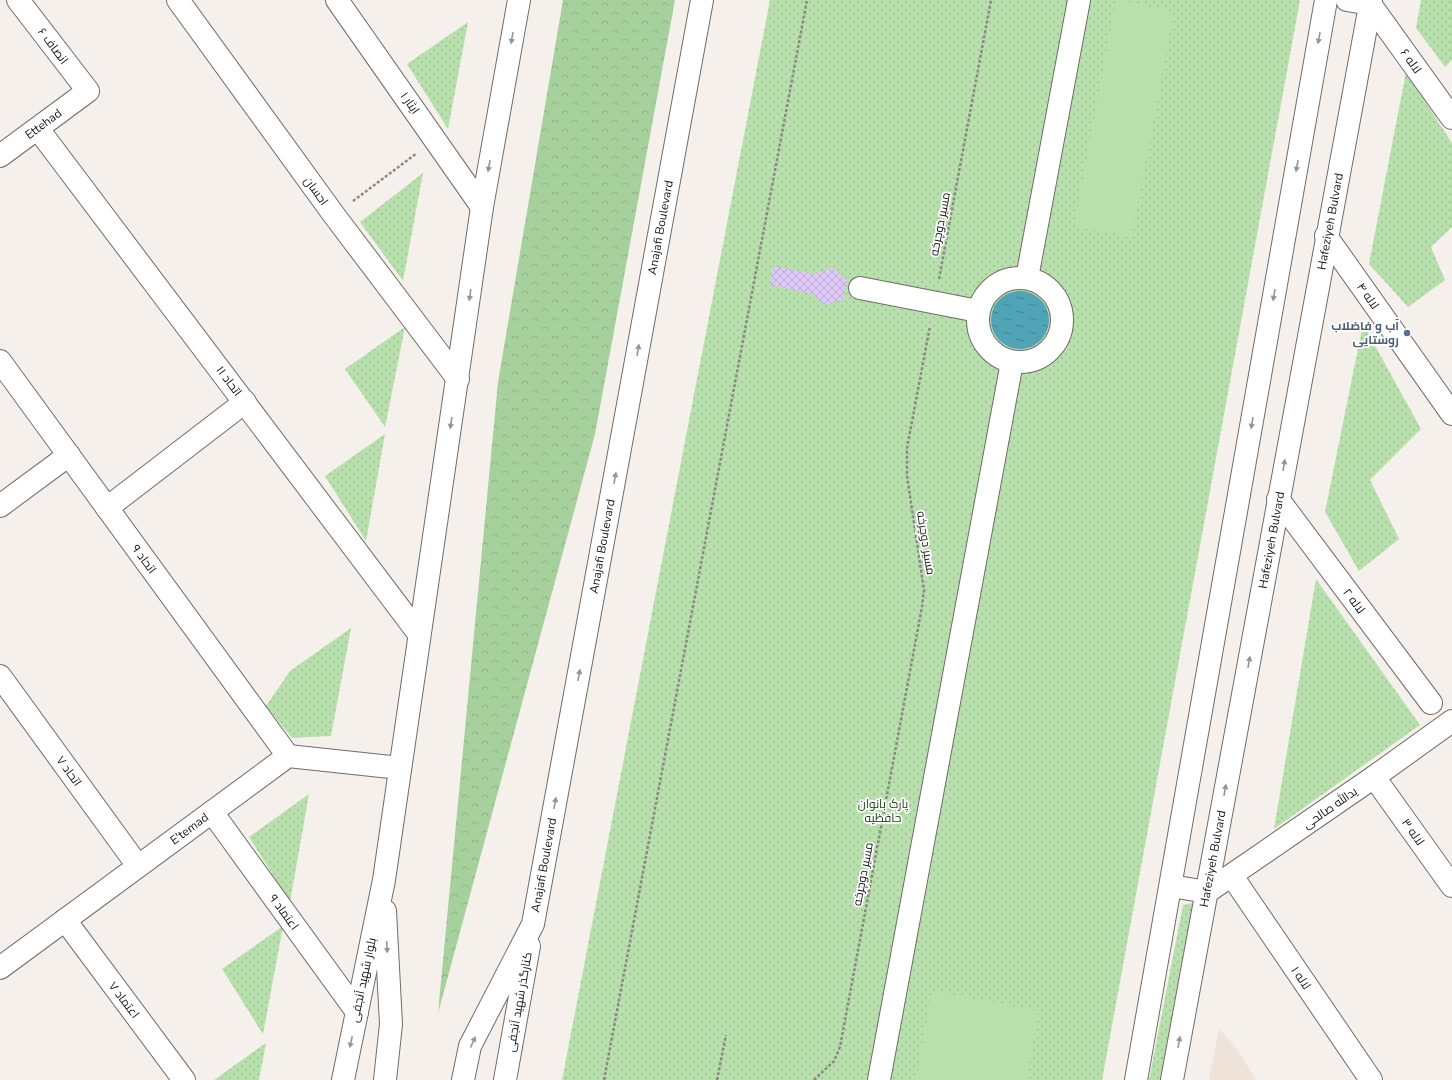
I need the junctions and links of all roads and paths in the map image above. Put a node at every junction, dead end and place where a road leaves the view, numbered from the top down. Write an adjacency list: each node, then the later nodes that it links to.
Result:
1 (18, 0): 12 (street, انصاف ۶)
2 (178, 0): 18 (street, احسان)
3 (337, 0): 15 (street, ایثار ۱)
4 (519, 0): 17 (street, one-way to 17)
5 (702, 0): 48 (street, Anajafi Boulevard, one-way to 5)
6 (807, 0): 57 (path)
7 (991, 0): 22 (path, مسیر دوچرخه)
8 (1079, 0): 20 (street)
9 (1326, 0): 44 (street, one-way to 44)
10 (1348, 0): 11 (street)
11 (1370, 2): 13 (street, لاله ۶); 19 (street, Hafeziyeh Bulvard)
12 (88, 91): 14 (street, Ettehad)
13 (1452, 118)
14 (38, 129): 16 (street, Ettehad); 27 (street, اتحاد ۱۱)
15 (435, 140): 17 (street, ایثار ۱); 18 (path)
16 (0, 156)
17 (482, 207): 26 (street, one-way to 26)
18 (334, 215): 26 (street, احسان)
19 (1326, 236): 28 (street, لاله ۴); 30 (street, Hafeziyeh Bulvard, one-way to 19)
20 (1027, 278): 23 (street); 25 (street)
21 (860, 288): 22 (street)
22 (935, 302): 23 (street); 59 (path, مسیر دوچرخه)
23 (978, 311): 25 (street)
24 (0, 361): 29 (street, اتحاد ۹)
25 (1012, 362): 60 (street)
26 (458, 379): 33 (street, one-way to 33)
27 (245, 402): 32 (street); 33 (street, اتحاد ۱۱)
28 (1452, 414)
29 (69, 455): 31 (street); 32 (street, اتحاد ۹)
30 (1278, 499): 35 (street, لاله ۲); 46 (street, Hafeziyeh Bulvard, one-way to 30)
31 (0, 506)
32 (107, 508): 37 (street, اتحاد ۹)
33 (419, 634): 38 (street)
34 (0, 676): 41 (street, اتحاد ۷)
35 (1431, 703)
36 (1452, 721): 39 (street, یدالله صالحی)
37 (288, 756): 38 (street); 40 (street, E'temad)
38 (400, 768): 43 (street)
39 (1374, 777): 42 (street, یدالله صالحی); 45 (street, لاله ۳)
40 (212, 812): 41 (street, E'temad); 50 (street, اعتماد ۹)
41 (138, 866): 47 (street, E'temad)
42 (1232, 876): 46 (street, یدالله صالحی); 63 (street, لاله ۱)
43 (384, 880): 50 (street, بلوار شهید آنجفی); 54 (street, one-way to 54)
44 (1171, 886): 46 (street); 61 (street)
45 (1452, 886)
46 (1207, 892): 62 (street, Hafeziyeh Bulvard, one-way to 46)
47 (64, 920): 49 (street, E'temad); 52 (street, اعتماد ۷)
48 (533, 924): 55 (street, Anajafi Boulevard, one-way to 48); 56 (street, کنارگذر شهید آنجفی)
49 (0, 968)
50 (357, 1012): 53 (street, بلوار شهید آنجفی, one-way to 53)
51 (726, 1035): 58 (path)
52 (184, 1080)
53 (343, 1080)
54 (385, 1080)
55 (463, 1080)
56 (505, 1080)
57 (604, 1080)
58 (717, 1080)
59 (814, 1080)
60 (878, 1080)
61 (1136, 1080)
62 (1172, 1080)
63 (1371, 1080)

